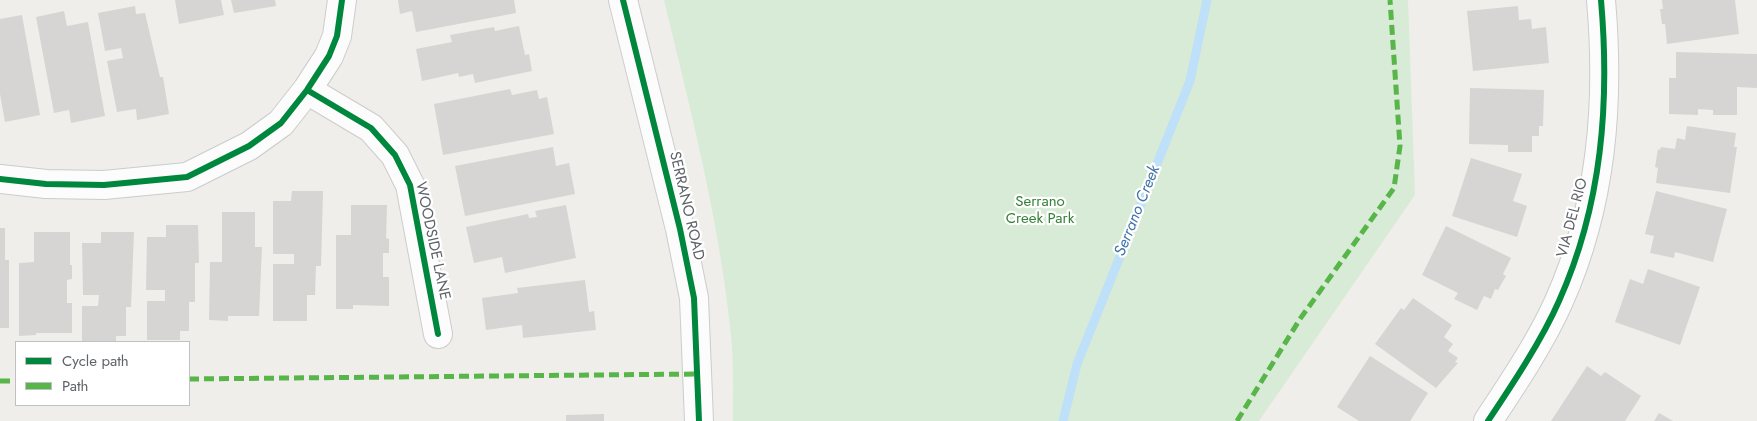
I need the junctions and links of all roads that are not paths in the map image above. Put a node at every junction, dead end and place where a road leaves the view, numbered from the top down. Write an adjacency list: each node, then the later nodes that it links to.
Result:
1 (342, 0): 4 (street)
2 (623, 0): 7 (street, SERRANO ROAD)
3 (1601, 0): 8 (street, VIA DEL RIO)
4 (307, 90): 5 (street); 6 (street, WOODSIDE LANE)
5 (0, 179)
6 (438, 334)
7 (699, 421)
8 (1488, 421)

